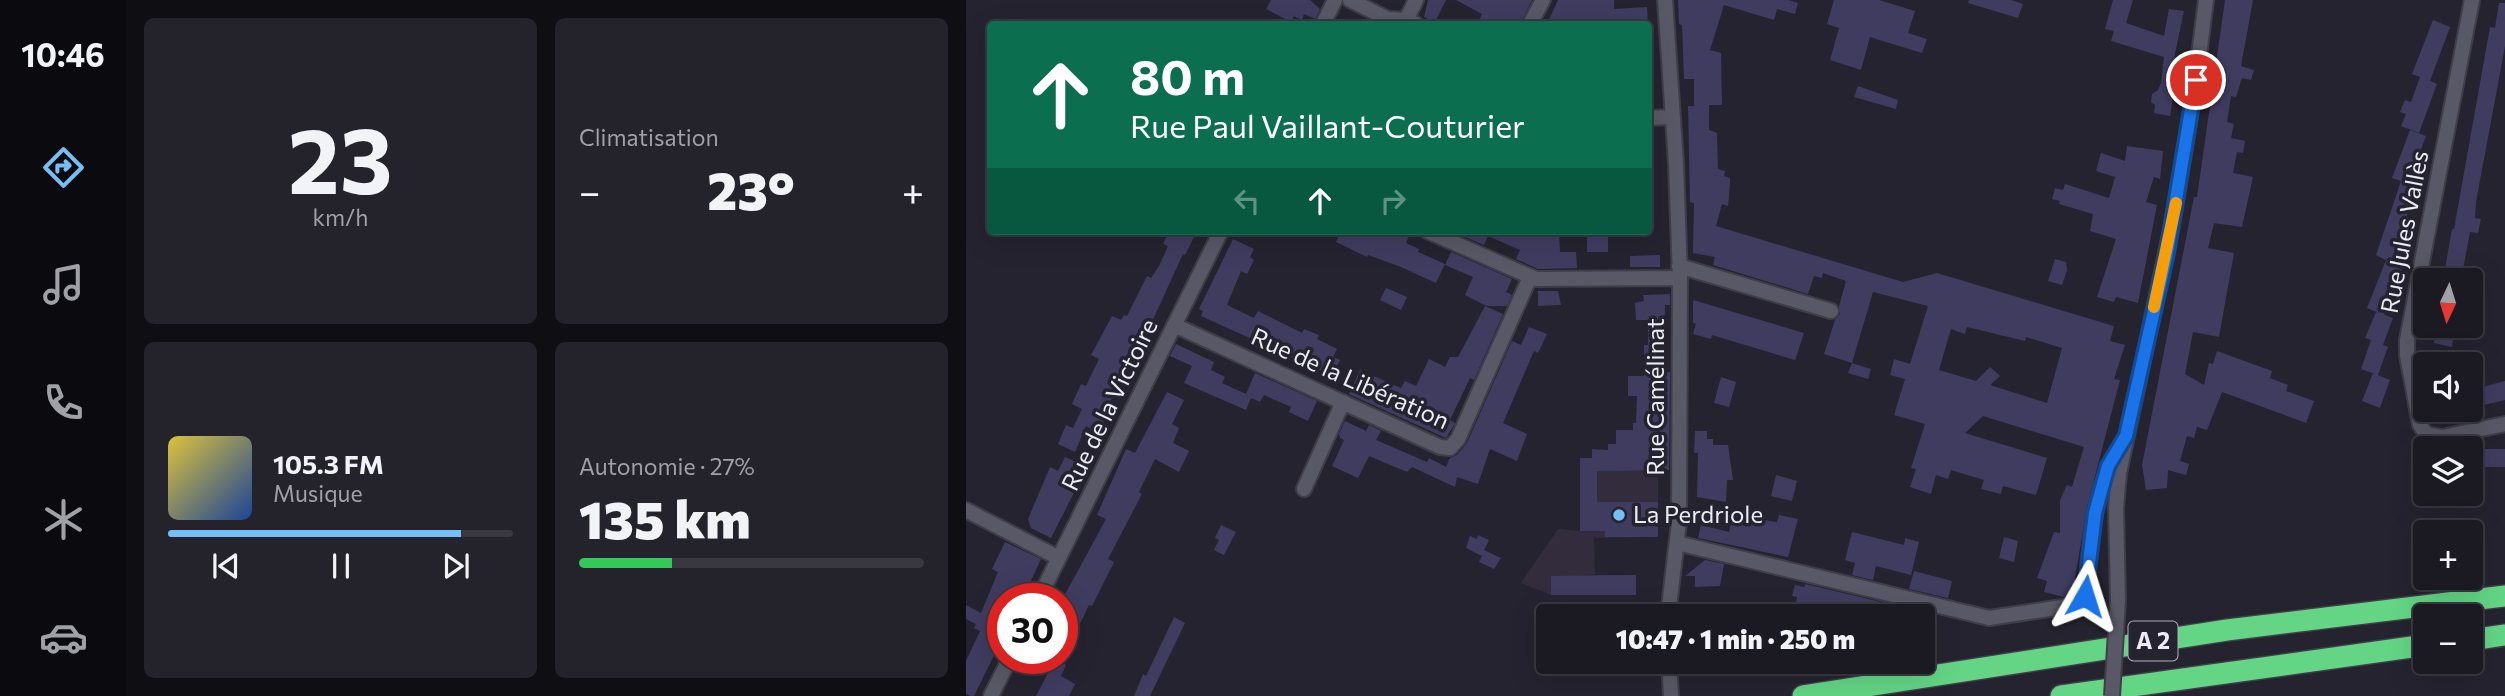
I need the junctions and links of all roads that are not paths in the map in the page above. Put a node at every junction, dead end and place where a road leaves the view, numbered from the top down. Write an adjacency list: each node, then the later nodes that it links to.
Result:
1 (1335, 0): 8 (street)
2 (1350, 0): 9 (street)
3 (1416, 0): 10 (street)
4 (1543, 0): 11 (street)
5 (1665, 0): 12 (street, Rue Camélinat)
6 (2206, 0): 22 (street)
7 (2472, 0): 21 (street, Rue Jules Vallès)
8 (1324, 21)
9 (1403, 21)
10 (1411, 21)
11 (1532, 21)
12 (1672, 117): 13 (street); 16 (street, Rue Camélinat)
13 (1652, 118)
14 (1219, 235): 19 (street, Rue de la Victoire)
15 (1436, 235): 17 (street)
16 (1680, 272): 17 (street); 18 (street); 25 (street, Rue Camélinat)
17 (1530, 277): 20 (street, Rue de la Libération)
18 (1831, 311)
19 (1174, 325): 20 (street, Rue de la Libération); 26 (street, Rue de la Victoire)
20 (1343, 402): 23 (street)
21 (2505, 424)
22 (2126, 436): 25 (street); 39 (street, bridge)
23 (1304, 489)
24 (966, 510): 26 (street)
25 (1677, 543): 29 (street, Rue Camélinat)
26 (1059, 558): 27 (street, Rue de la Victoire)
27 (1046, 583)
28 (2505, 596): 37 (highway, A 2)
29 (1669, 604)
30 (2505, 635): 31 (highway)
31 (2483, 638)
32 (2413, 647): 38 (highway, A 2)
33 (1002, 674): 35 (street)
34 (1669, 674): 36 (street)
35 (991, 696)
36 (1671, 696)
37 (1803, 696)
38 (2061, 696)
39 (2112, 696)

